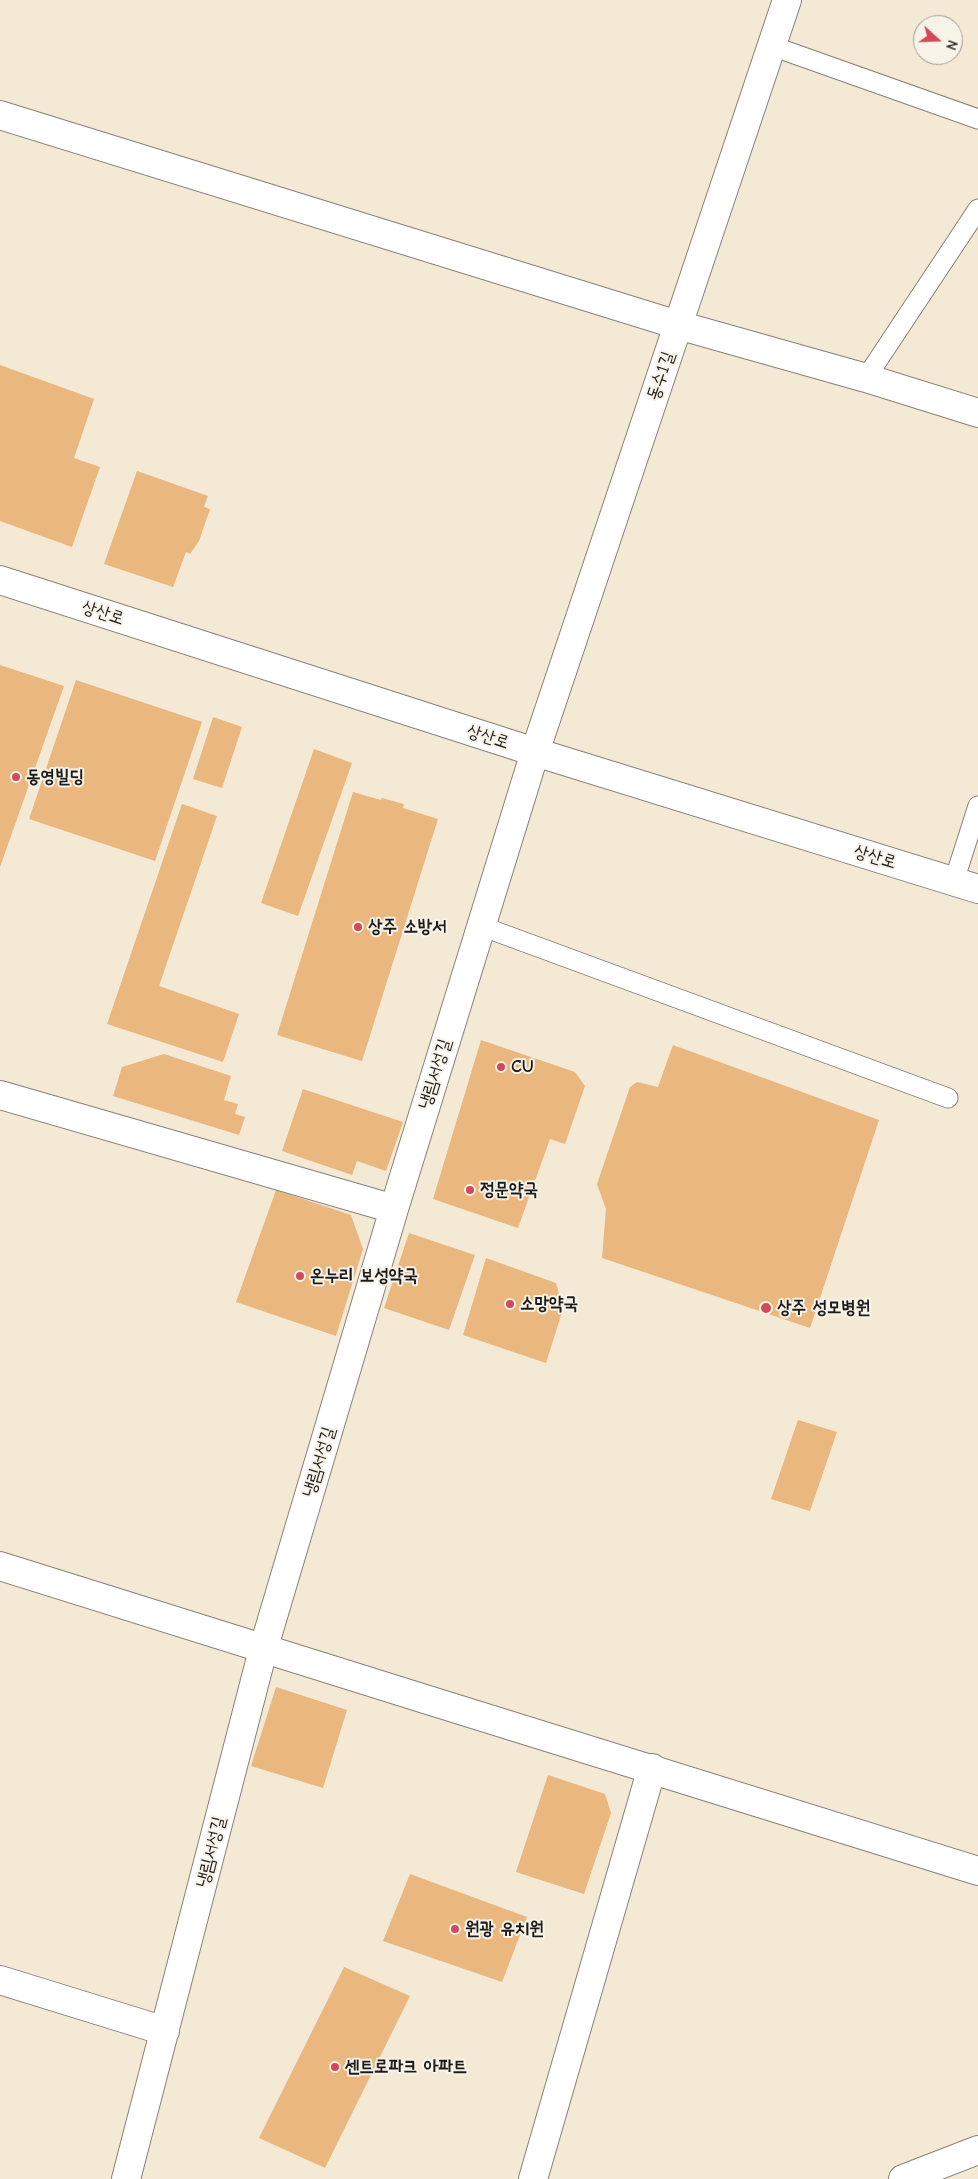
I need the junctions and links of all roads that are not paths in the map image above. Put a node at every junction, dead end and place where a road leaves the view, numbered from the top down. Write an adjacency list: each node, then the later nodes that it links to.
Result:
1 (787, 0): 2 (street, 동수1길)
2 (772, 46): 4 (lane); 6 (street, 동수1길)
3 (0, 115): 6 (street)
4 (978, 120)
5 (978, 209): 7 (lane)
6 (678, 326): 7 (street); 10 (street, 동수1길)
7 (866, 378): 8 (street)
8 (978, 414)
9 (0, 580): 10 (street, 상산로)
10 (535, 752): 12 (street, 상산로); 13 (street, 냉림서성길)
11 (978, 806): 12 (lane)
12 (966, 885)
13 (481, 926): 15 (lane); 16 (street, 냉림서성길)
14 (0, 1095): 16 (street)
15 (948, 1098)
16 (394, 1209): 18 (street, 냉림서성길)
17 (0, 1566): 18 (street)
18 (263, 1650): 19 (street); 22 (street, 냉림서성길)
19 (652, 1768): 20 (street); 25 (street)
20 (978, 1871)
21 (0, 1980): 22 (street)
22 (165, 2031): 24 (street, 냉림서성길)
23 (978, 2150): 26 (street)
24 (126, 2179)
25 (533, 2179)
26 (903, 2179)

